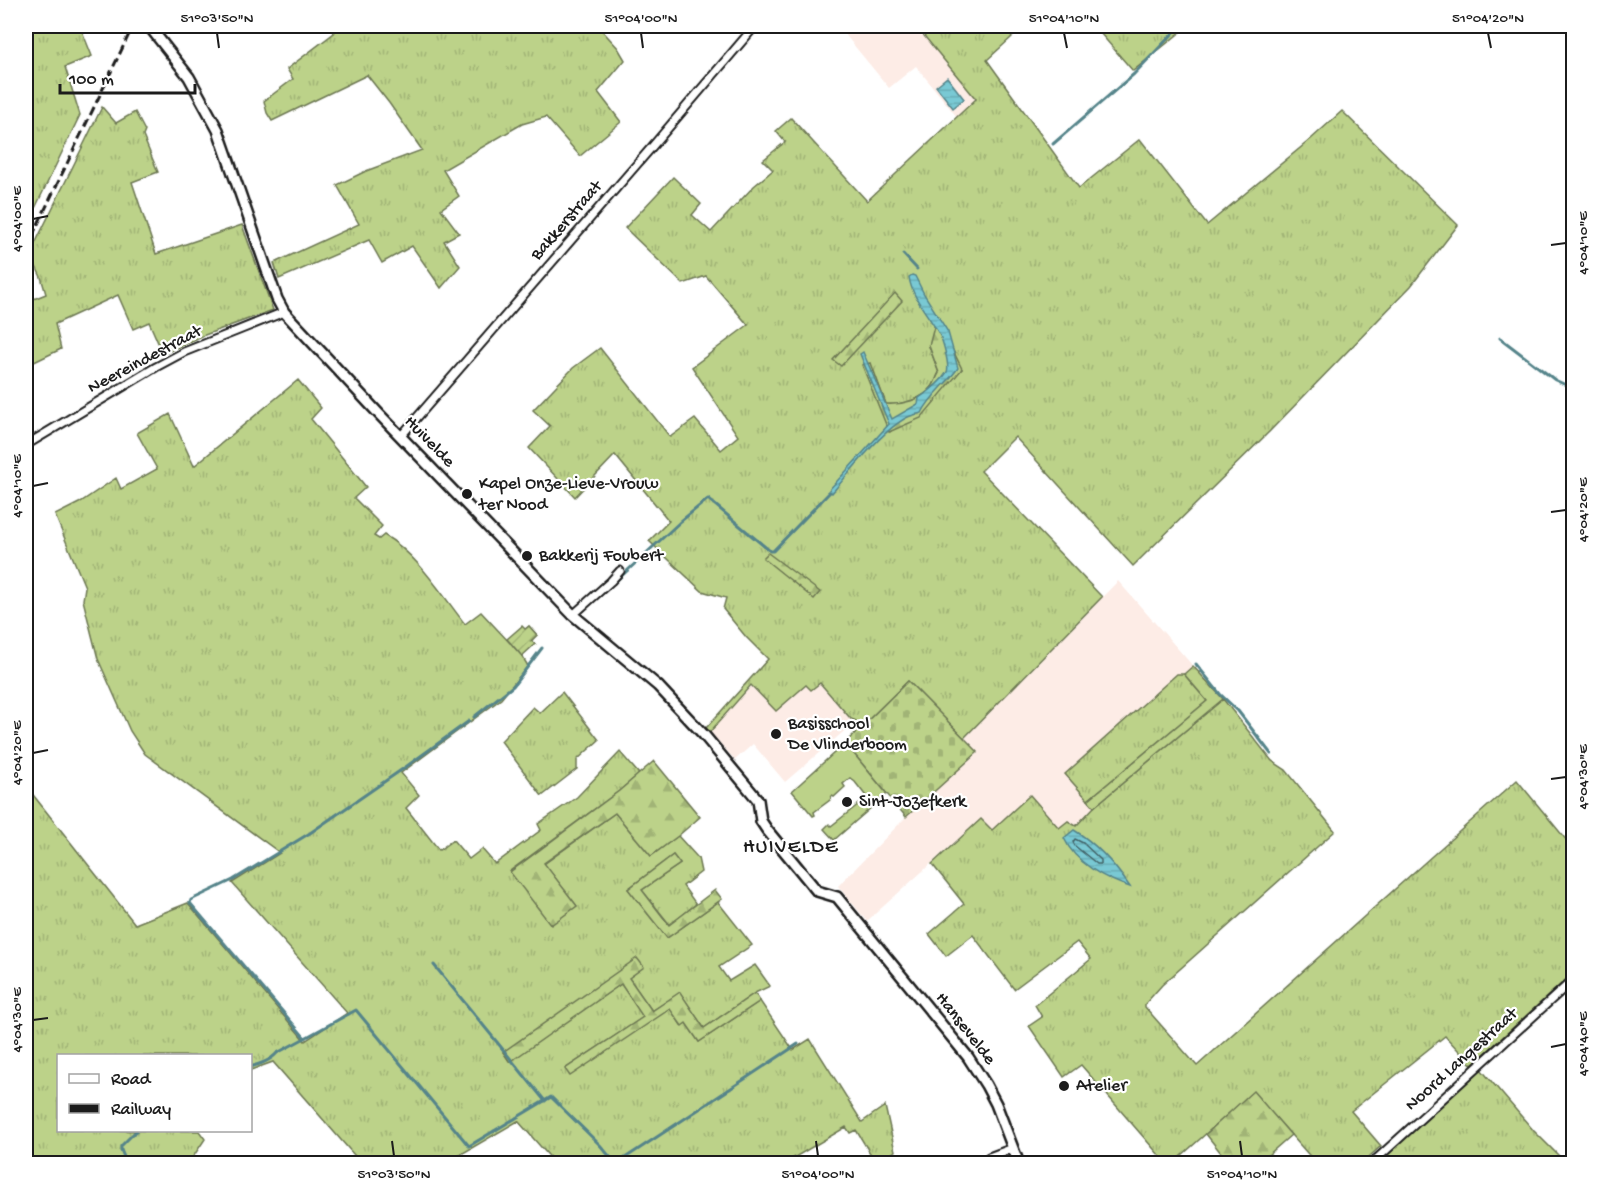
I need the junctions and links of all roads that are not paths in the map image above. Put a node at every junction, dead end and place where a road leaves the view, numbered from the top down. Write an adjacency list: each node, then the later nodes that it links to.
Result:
1 (149, 26): 3 (street, Huivelde)
2 (755, 26): 4 (street, Bakkerstraat)
3 (284, 312): 4 (street, Huivelde); 5 (street, Neereindestraat)
4 (400, 436): 7 (street, Huivelde)
5 (26, 445)
6 (620, 571): 7 (street)
7 (573, 615): 8 (street, Huivelde)
8 (862, 928): 10 (street, Hansevelde)
9 (1574, 979): 13 (street, Noord Langestraat)
10 (1013, 1148): 11 (street); 12 (street, Hansevelde)
11 (981, 1164)
12 (1019, 1164)
13 (1371, 1164)

